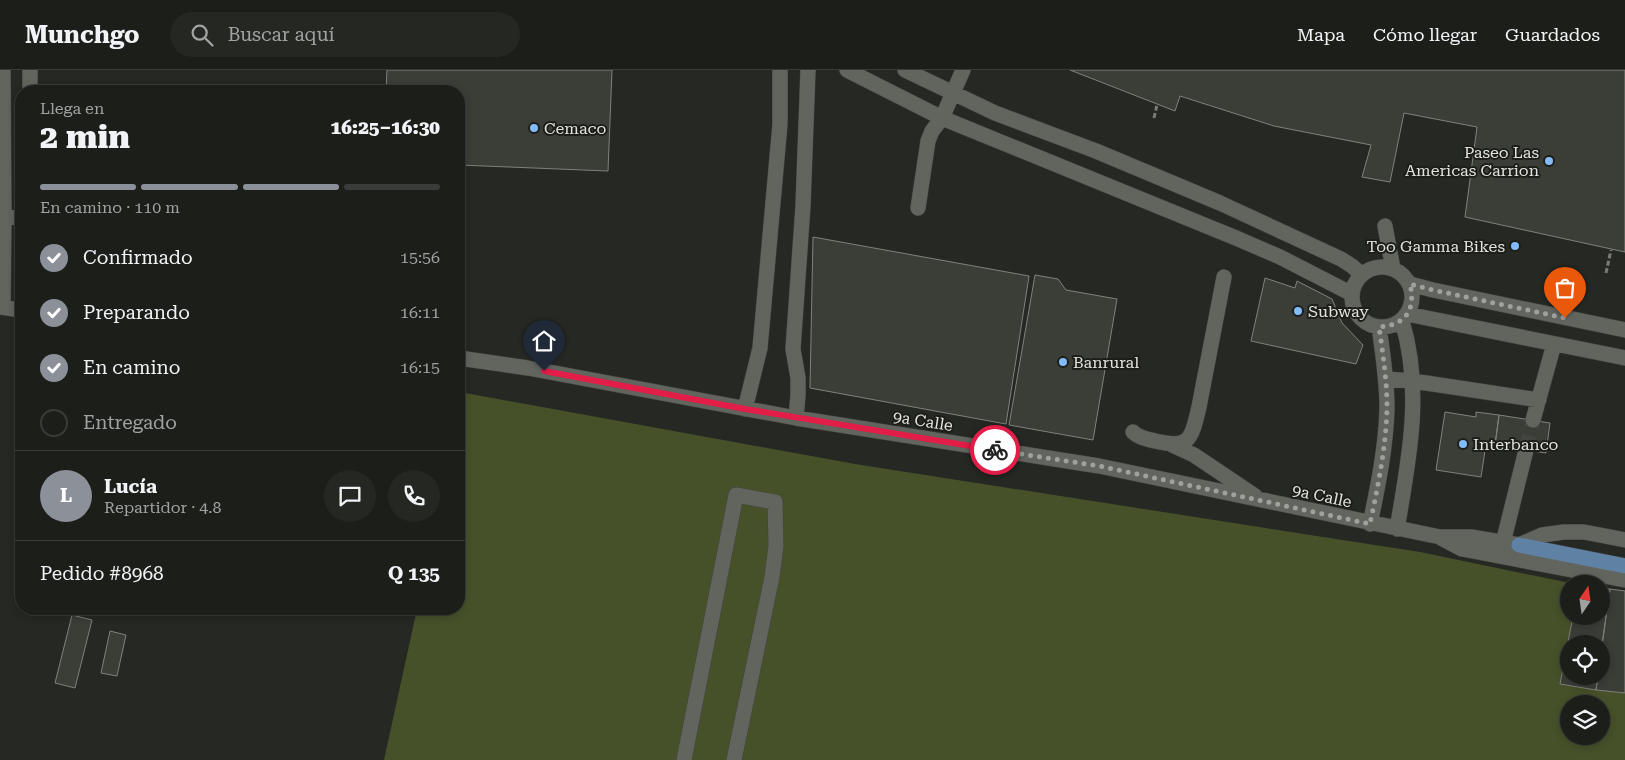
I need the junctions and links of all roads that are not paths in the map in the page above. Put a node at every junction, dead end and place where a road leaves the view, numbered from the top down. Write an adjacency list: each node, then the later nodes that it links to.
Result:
1 (3, 70): 12 (street)
2 (30, 70): 8 (street)
3 (780, 70): 31 (street)
4 (808, 70): 32 (street)
5 (847, 70): 10 (street)
6 (905, 70): 9 (street)
7 (963, 70): 9 (street)
8 (30, 85)
9 (954, 94): 10 (street); 16 (street)
10 (942, 118): 11 (street); 19 (street)
11 (918, 208)
12 (2, 216): 13 (street); 20 (street)
13 (15, 217)
14 (1385, 226): 15 (street)
15 (1393, 269): 16 (street); 18 (street)
16 (1362, 275): 19 (street)
17 (1224, 277): 35 (street)
18 (1410, 284): 22 (street); 24 (street)
19 (1352, 294): 23 (street)
20 (1, 307): 21 (street)
21 (15, 309)
22 (1404, 318): 23 (street); 25 (street); 29 (street)
23 (1379, 327): 28 (street)
24 (1625, 330)
25 (1554, 344): 26 (street); 30 (street)
26 (1625, 358)
27 (465, 359): 31 (street, 9a Calle)
28 (1386, 379): 29 (street); 38 (street)
29 (1413, 381): 30 (street); 39 (street)
30 (1539, 400): 33 (street)
31 (745, 409): 32 (street, 9a Calle)
32 (796, 418): 37 (street, 9a Calle)
33 (1534, 420)
34 (1133, 432): 35 (street)
35 (1172, 445): 37 (street)
36 (1526, 450): 42 (street)
37 (1263, 501): 38 (street, 9a Calle)
38 (1370, 524): 39 (street, 9a Calle)
39 (1398, 529): 40 (street, 9a Calle)
40 (1440, 537): 42 (street, 9a Calle); 45 (street, 9a Calle)
41 (1625, 540): 43 (street)
42 (1502, 543): 43 (street, 9a Calle)
43 (1519, 545): 44 (main road)
44 (1625, 566)
45 (1625, 580)
46 (684, 760): 47 (street)
47 (734, 760)

